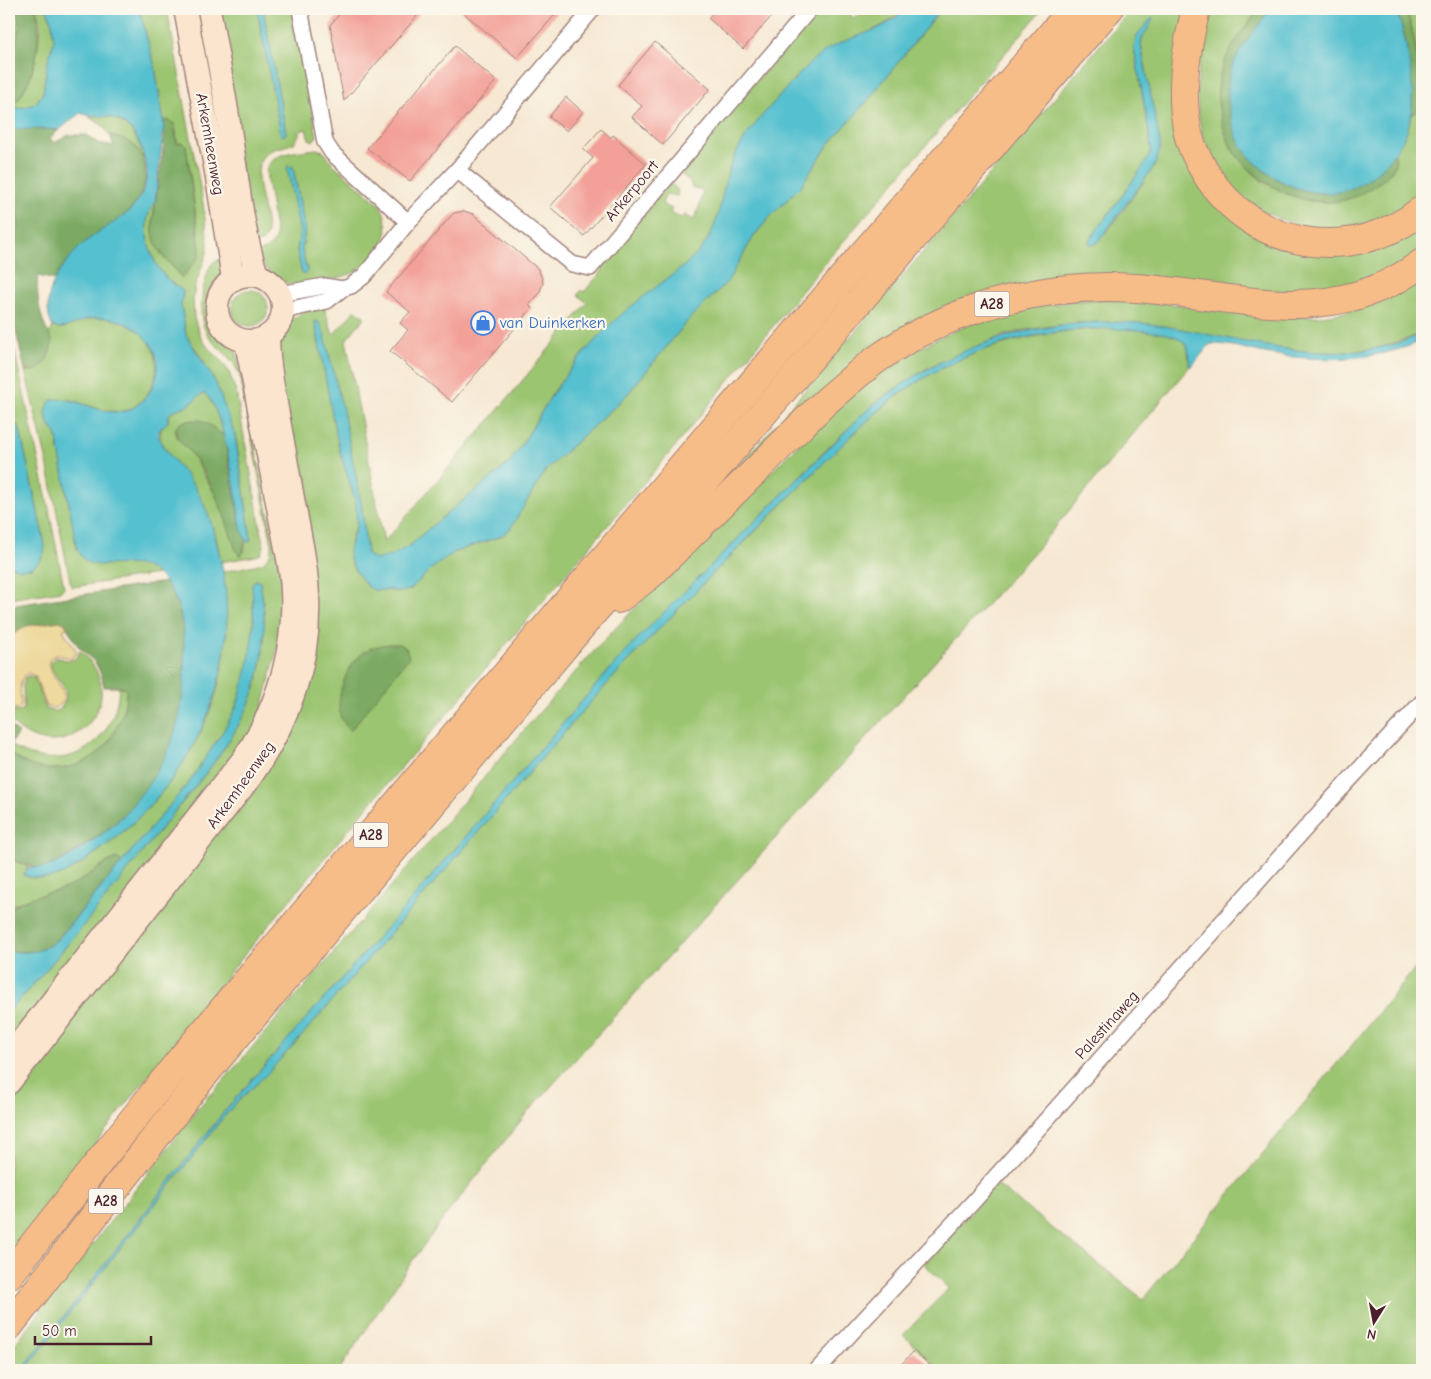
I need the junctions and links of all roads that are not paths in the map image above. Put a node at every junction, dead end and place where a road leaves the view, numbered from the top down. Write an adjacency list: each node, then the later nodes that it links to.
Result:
1 (185, 9): 14 (main road, Arkemheenweg)
2 (209, 9): 13 (main road, Arkemheenweg)
3 (300, 9): 11 (street)
4 (593, 9): 9 (street)
5 (810, 9): 9 (street, Arkerpoort)
6 (1073, 9): 22 (highway, A28)
7 (1109, 9): 18 (highway, A28)
8 (1196, 9): 10 (highway)
9 (456, 170): 11 (street)
10 (1422, 210)
11 (408, 222): 15 (street)
12 (1422, 262): 18 (highway, A28)
13 (257, 275): 14 (main road); 15 (main road)
14 (233, 279): 17 (main road)
15 (282, 303): 16 (main road)
16 (268, 337): 17 (main road); 21 (main road, Arkemheenweg)
17 (246, 342): 20 (main road, Arkemheenweg)
18 (579, 628): 23 (highway, A28)
19 (1422, 702): 24 (street, Palestinaweg)
20 (9, 1056)
21 (9, 1083)
22 (9, 1275)
23 (9, 1326)
24 (818, 1370)

